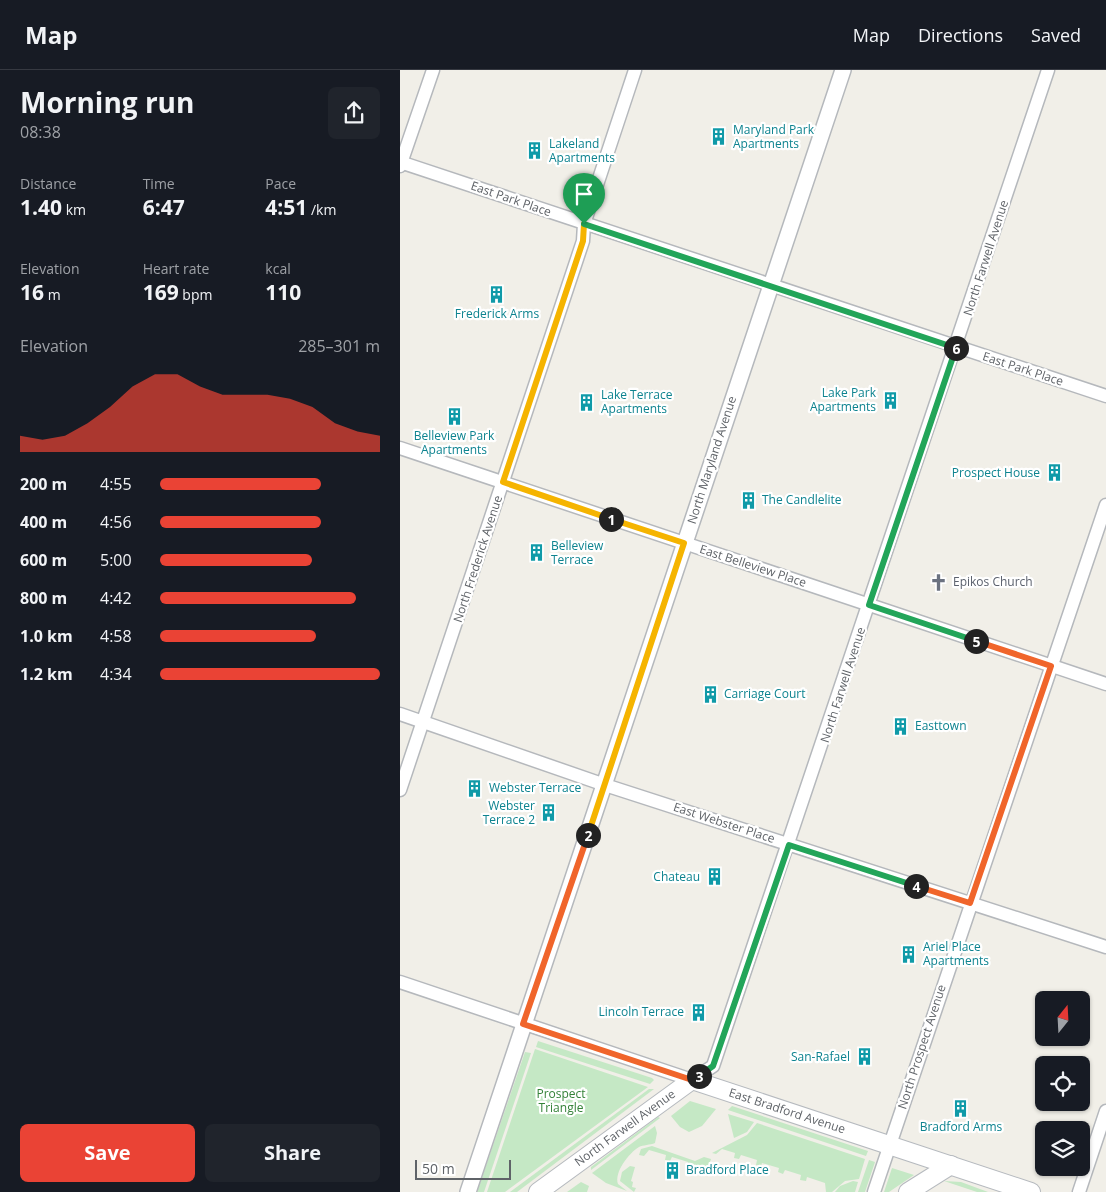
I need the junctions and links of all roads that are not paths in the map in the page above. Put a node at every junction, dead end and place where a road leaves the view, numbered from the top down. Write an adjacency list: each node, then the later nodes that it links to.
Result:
1 (433, 70): 5 (street)
2 (635, 70): 6 (street, North Frederick Avenue)
3 (843, 70): 7 (street, North Maryland Avenue)
4 (1048, 70): 8 (street, North Farwell Avenue)
5 (401, 164): 6 (street, East Park Place)
6 (584, 224): 7 (street, East Park Place); 11 (street, North Frederick Avenue)
7 (770, 286): 8 (street, East Park Place); 13 (street, North Maryland Avenue)
8 (956, 347): 9 (street, East Park Place); 14 (street, North Farwell Avenue)
9 (1106, 396)
10 (400, 448): 11 (street, East Belleview Place)
11 (503, 482): 13 (street, East Belleview Place); 18 (street, North Frederick Avenue)
12 (1106, 505): 15 (street, North Prospect Avenue)
13 (684, 543): 14 (street, East Belleview Place); 19 (street, North Maryland Avenue)
14 (869, 605): 15 (street, East Belleview Place); 21 (street, North Farwell Avenue)
15 (1051, 666): 16 (street, East Belleview Place); 22 (street, North Prospect Avenue)
16 (1106, 684)
17 (400, 714): 18 (street, East Webster Place)
18 (423, 722): 19 (street, East Webster Place); 20 (street, North Frederick Avenue)
19 (605, 785): 21 (street, East Webster Place); 25 (street, North Maryland Avenue)
20 (400, 790)
21 (789, 845): 22 (street, East Webster Place); 26 (street, North Farwell Avenue)
22 (970, 903): 23 (street, East Webster Place); 28 (street, North Prospect Avenue)
23 (1106, 947)
24 (400, 982): 25 (street, East Bradford Avenue)
25 (523, 1024): 26 (street, East Bradford Avenue); 30 (street, North Maryland Avenue)
26 (692, 1080): 28 (main road, East Bradford Avenue); 31 (main road, North Farwell Avenue)
27 (1106, 1111): 35 (street)
28 (890, 1145): 29 (main road, East Bradford Avenue); 32 (street, North Prospect Avenue)
29 (951, 1165): 33 (main road); 34 (main road, East Bradford Avenue)
30 (468, 1192)
31 (538, 1192)
32 (874, 1192)
33 (908, 1192)
34 (1031, 1192)
35 (1079, 1192)

